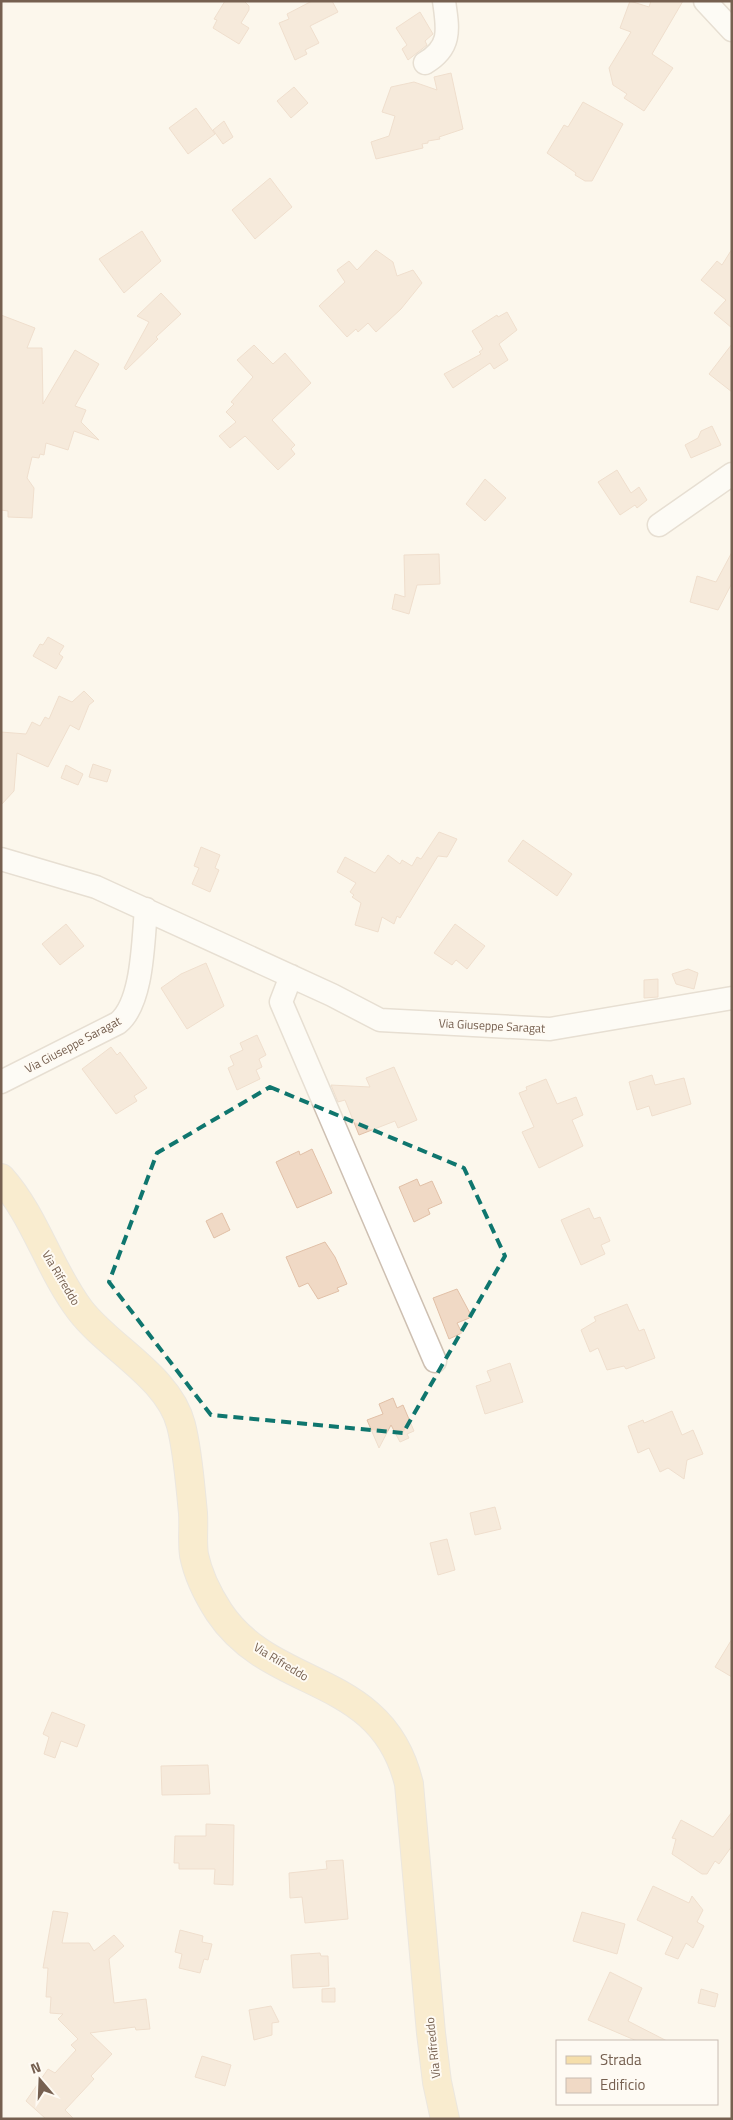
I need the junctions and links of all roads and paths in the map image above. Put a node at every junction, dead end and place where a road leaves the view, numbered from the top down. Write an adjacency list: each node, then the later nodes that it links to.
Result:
1 (444, 1): 4 (street)
2 (706, 1): 3 (street)
3 (732, 30)
4 (425, 64)
5 (732, 474): 6 (street)
6 (659, 525)
7 (1, 859): 8 (street, Via Giuseppe Saragat)
8 (146, 910): 9 (street, Via Giuseppe Saragat); 11 (street, Via Giuseppe Saragat)
9 (291, 976): 10 (street, Via Giuseppe Saragat); 13 (street)
10 (732, 998)
11 (1, 1082)
12 (1, 1178): 14 (main road, Via Rifreddo)
13 (435, 1361)
14 (445, 2119)

